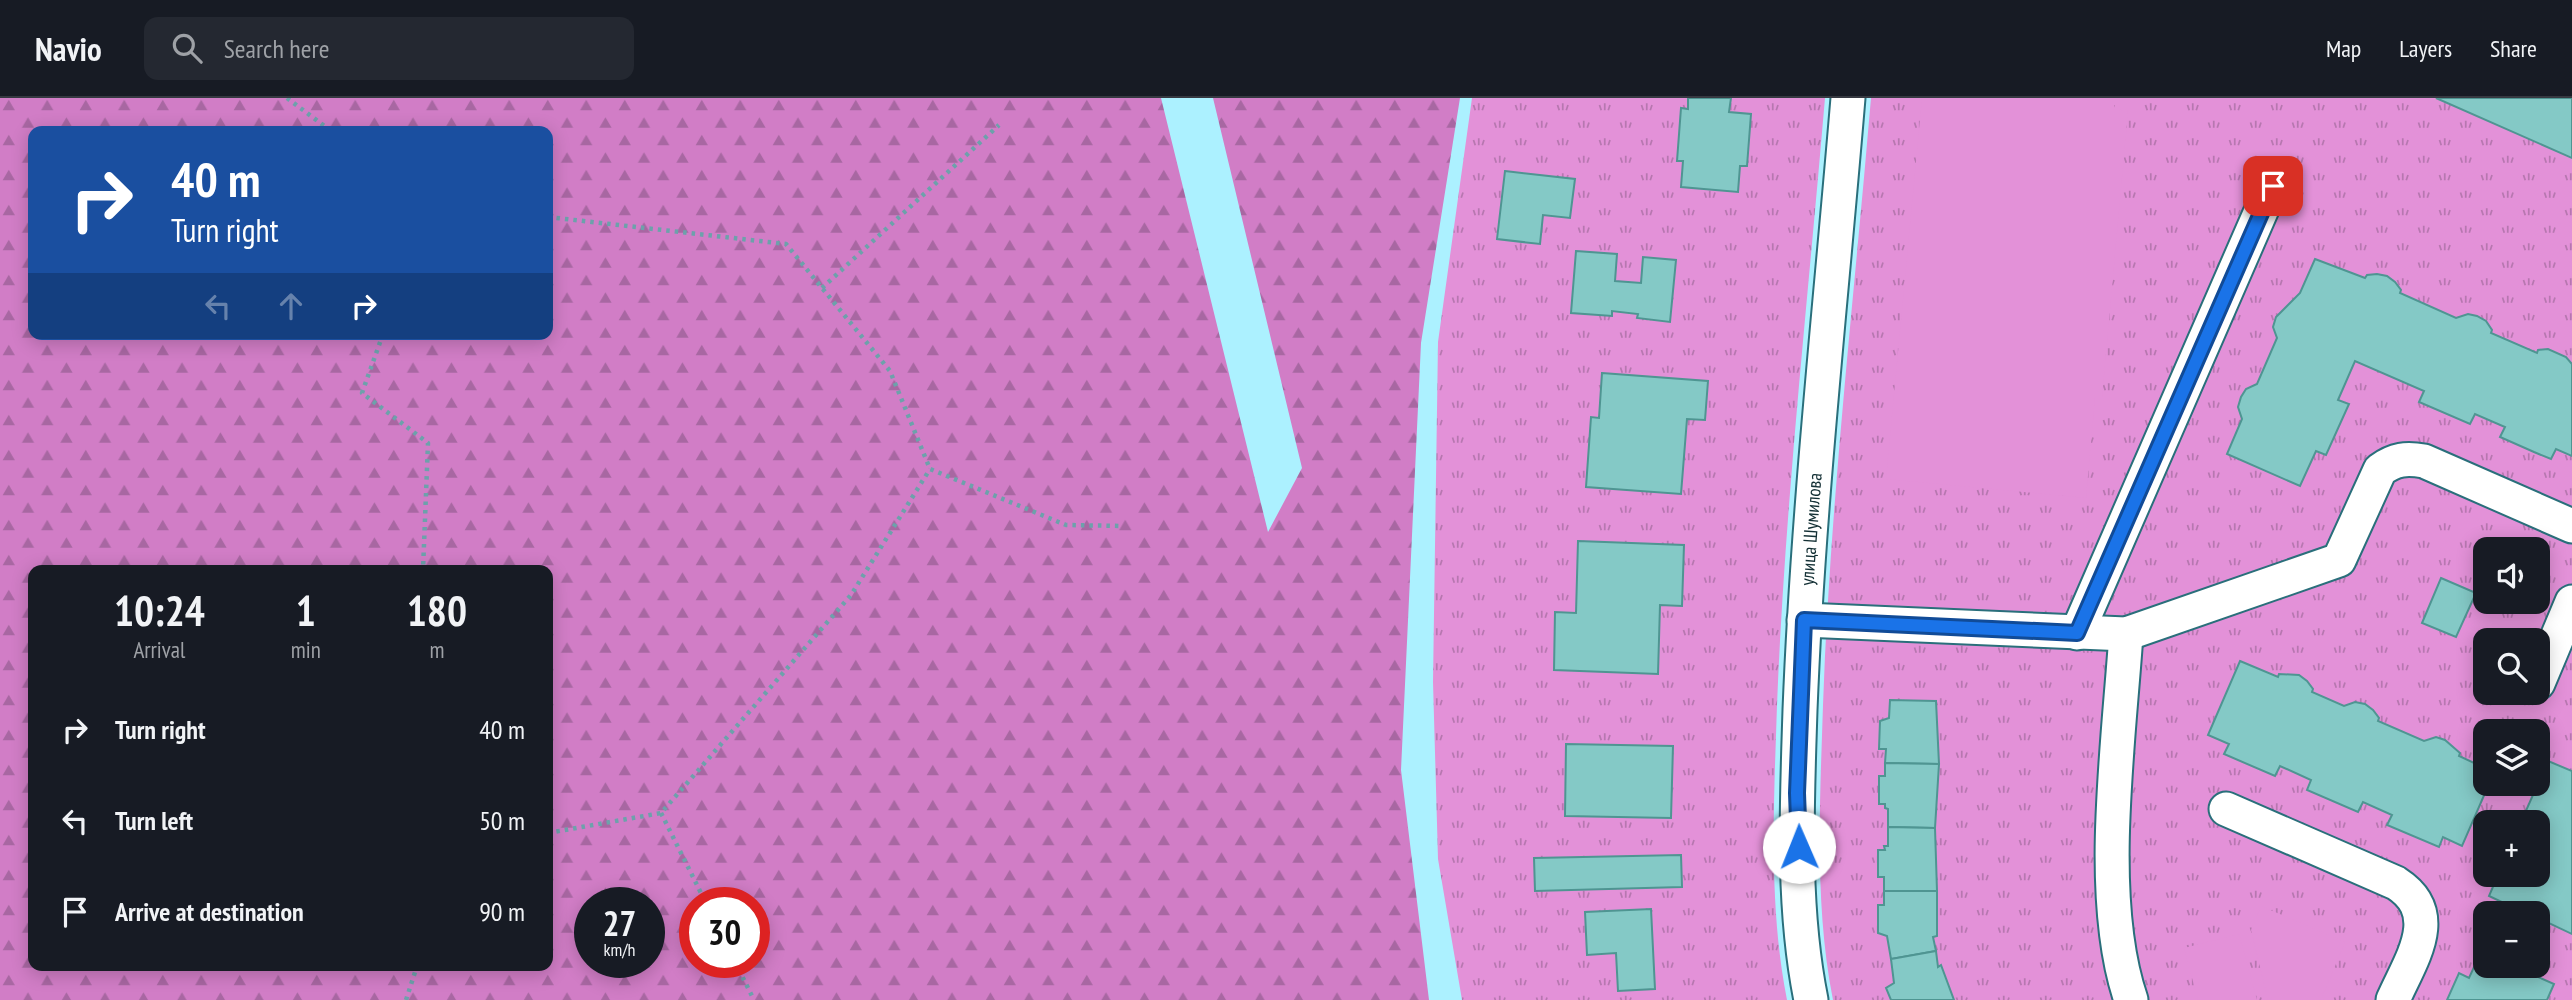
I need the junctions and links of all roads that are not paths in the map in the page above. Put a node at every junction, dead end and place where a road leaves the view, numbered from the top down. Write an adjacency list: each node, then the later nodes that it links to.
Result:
1 (1848, 98): 5 (street, улица Шумилова)
2 (2273, 186): 6 (street)
3 (2572, 526): 7 (street)
4 (2572, 602): 8 (street)
5 (1804, 620): 6 (street); 10 (street, улица Шумилова)
6 (2077, 633): 7 (street)
7 (2126, 634): 11 (street)
8 (2550, 654)
9 (2227, 810): 12 (street)
10 (1811, 1000)
11 (2131, 1000)
12 (2393, 1000)

